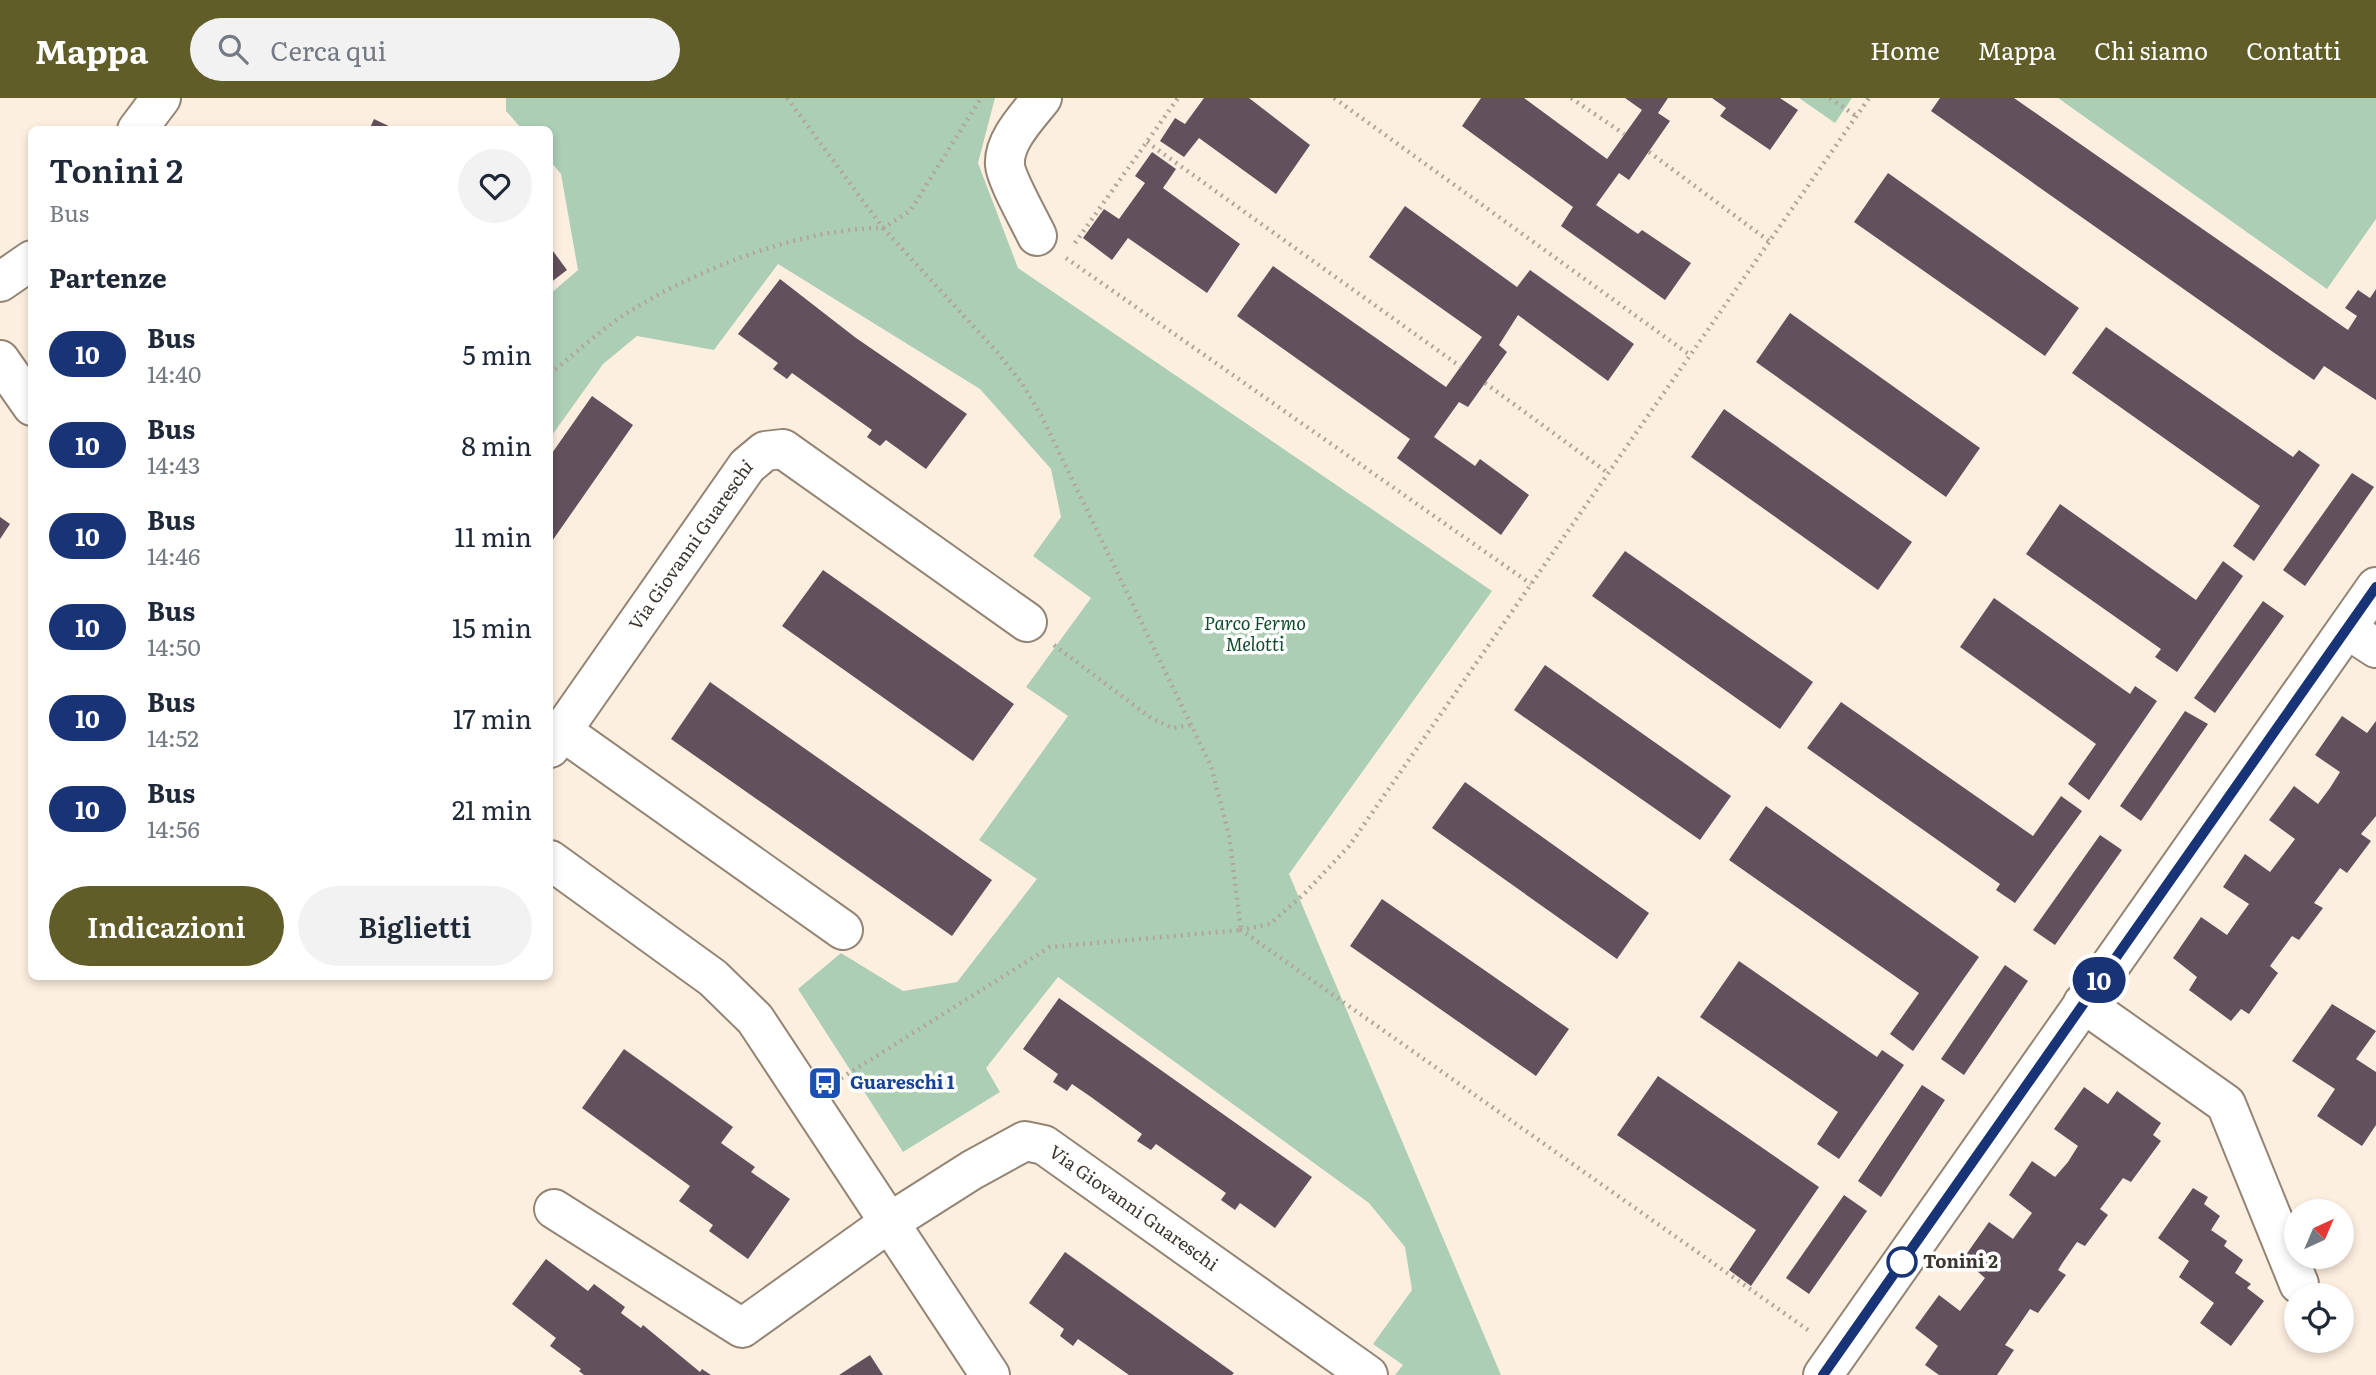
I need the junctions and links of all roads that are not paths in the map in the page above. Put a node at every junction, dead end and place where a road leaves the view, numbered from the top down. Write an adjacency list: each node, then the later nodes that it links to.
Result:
1 (161, 98): 3 (street)
2 (1042, 98): 4 (street)
3 (140, 126)
4 (1051, 247)
5 (28, 263): 6 (street)
6 (0, 282)
7 (0, 360): 8 (street)
8 (28, 400)
9 (2376, 587): 11 (street)
10 (1027, 622): 12 (street, Via Giovanni Guareschi)
11 (2362, 638): 15 (street)
12 (554, 740): 14 (street, Via Giovanni Guareschi)
13 (553, 862): 17 (street)
14 (843, 930)
15 (2083, 1003): 18 (street); 19 (street)
16 (554, 1209): 17 (street, Via Giovanni Guareschi)
17 (890, 1222): 20 (street); 21 (street, Via Giovanni Guareschi)
18 (2299, 1283)
19 (1831, 1363)
20 (990, 1375)
21 (1368, 1375)

